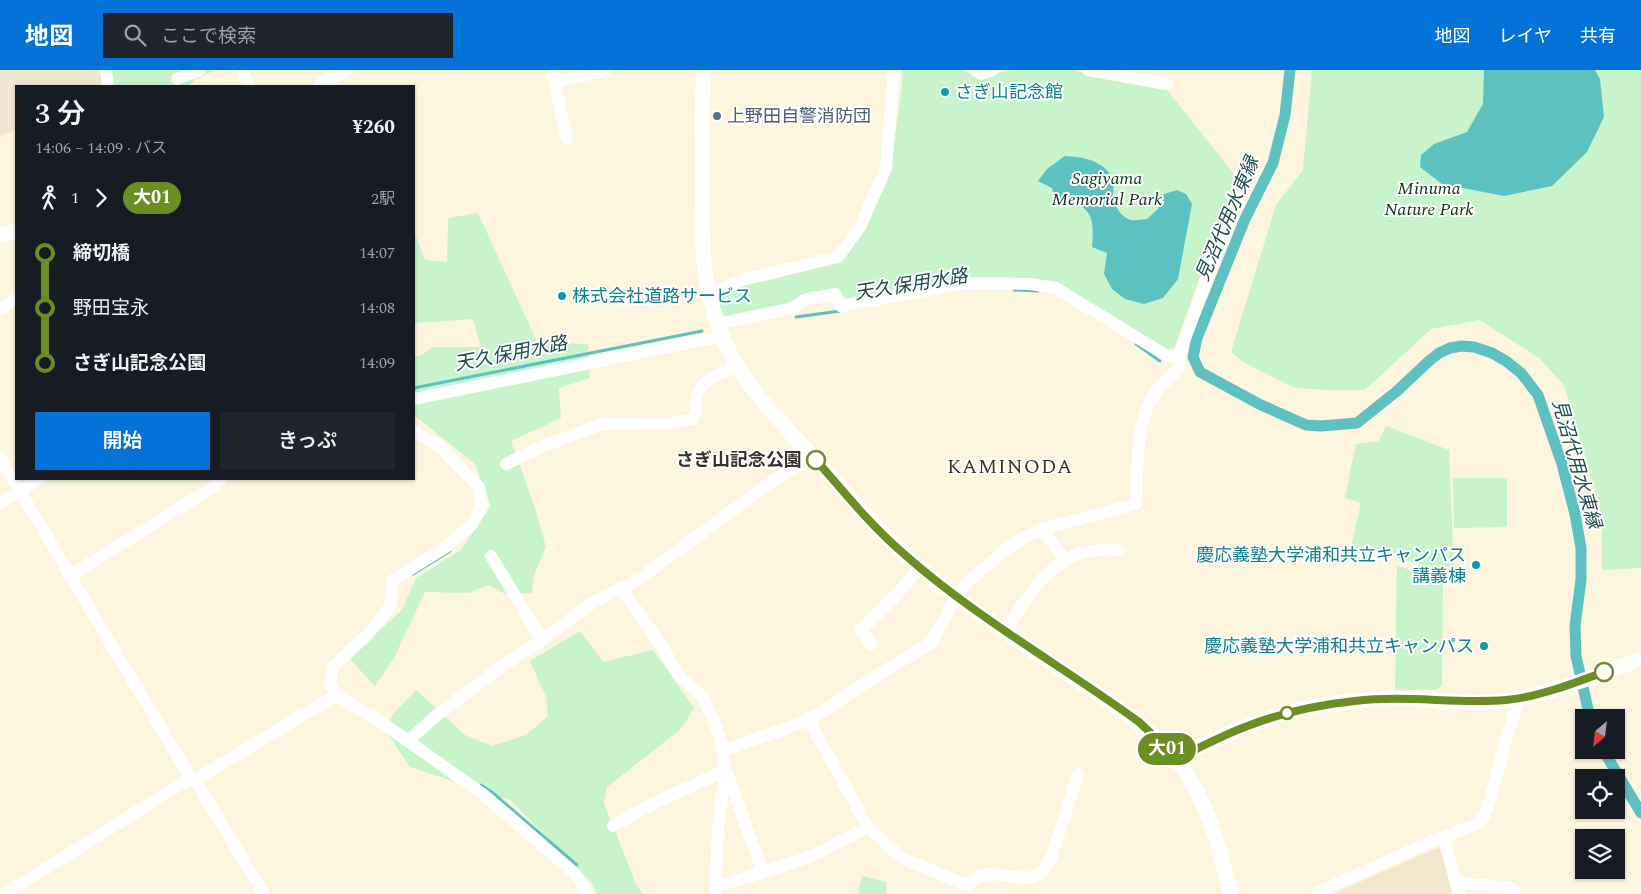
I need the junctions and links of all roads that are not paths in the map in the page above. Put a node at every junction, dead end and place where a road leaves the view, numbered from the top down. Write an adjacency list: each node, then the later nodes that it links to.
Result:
1 (106, 70): 15 (street)
2 (200, 70): 12 (street)
3 (242, 70): 16 (street)
4 (345, 70): 17 (main road)
5 (552, 70): 13 (street)
6 (605, 70): 13 (street)
7 (704, 70): 22 (main road)
8 (894, 70): 22 (street)
9 (975, 70): 10 (street)
10 (994, 70)
11 (1088, 70): 14 (street)
12 (177, 79)
13 (555, 83): 18 (street)
14 (1166, 84)
15 (108, 85)
16 (249, 85)
17 (322, 85)
18 (567, 139)
19 (1238, 198): 26 (street)
20 (15, 231): 21 (main road)
21 (0, 235)
22 (708, 295): 25 (main road)
23 (15, 300): 24 (street)
24 (0, 309)
25 (719, 330): 26 (street); 27 (main road); 28 (street)
26 (1178, 358): 37 (street)
27 (737, 366): 30 (main road); 32 (street)
28 (415, 399)
29 (415, 432): 49 (street)
30 (814, 457): 41 (main road); 43 (street)
31 (0, 458): 35 (street)
32 (506, 464)
33 (36, 480): 35 (street)
34 (221, 480): 42 (street)
35 (20, 490): 36 (street); 42 (street)
36 (0, 503)
37 (1042, 529): 40 (street); 44 (street)
38 (1119, 550): 40 (street)
39 (491, 556): 46 (street)
40 (1065, 560): 45 (street)
41 (920, 567): 44 (main road); 47 (street)
42 (71, 575): 57 (street)
43 (621, 588): 46 (street); 53 (street)
44 (956, 597): 45 (main road); 51 (street)
45 (1005, 630): 54 (main road)
46 (542, 640): 52 (street)
47 (871, 644)
48 (1641, 658): 50 (main road)
49 (336, 696): 52 (street); 57 (street)
50 (1518, 698): 54 (main road); 60 (street)
51 (808, 719): 53 (street); 59 (street)
52 (408, 741): 66 (street)
53 (723, 751): 55 (street)
54 (1176, 759): 67 (main road)
55 (724, 768): 58 (street); 61 (street); 62 (street)
56 (1078, 774): 59 (street)
57 (193, 779): 64 (street); 65 (street)
58 (613, 826)
59 (868, 827): 61 (street)
60 (1444, 838): 63 (street); 68 (street)
61 (760, 874): 62 (street)
62 (715, 891)
63 (1458, 891): 69 (street)
64 (4, 894)
65 (264, 894)
66 (588, 894)
67 (1230, 894)
68 (1314, 894)
69 (1514, 894)

